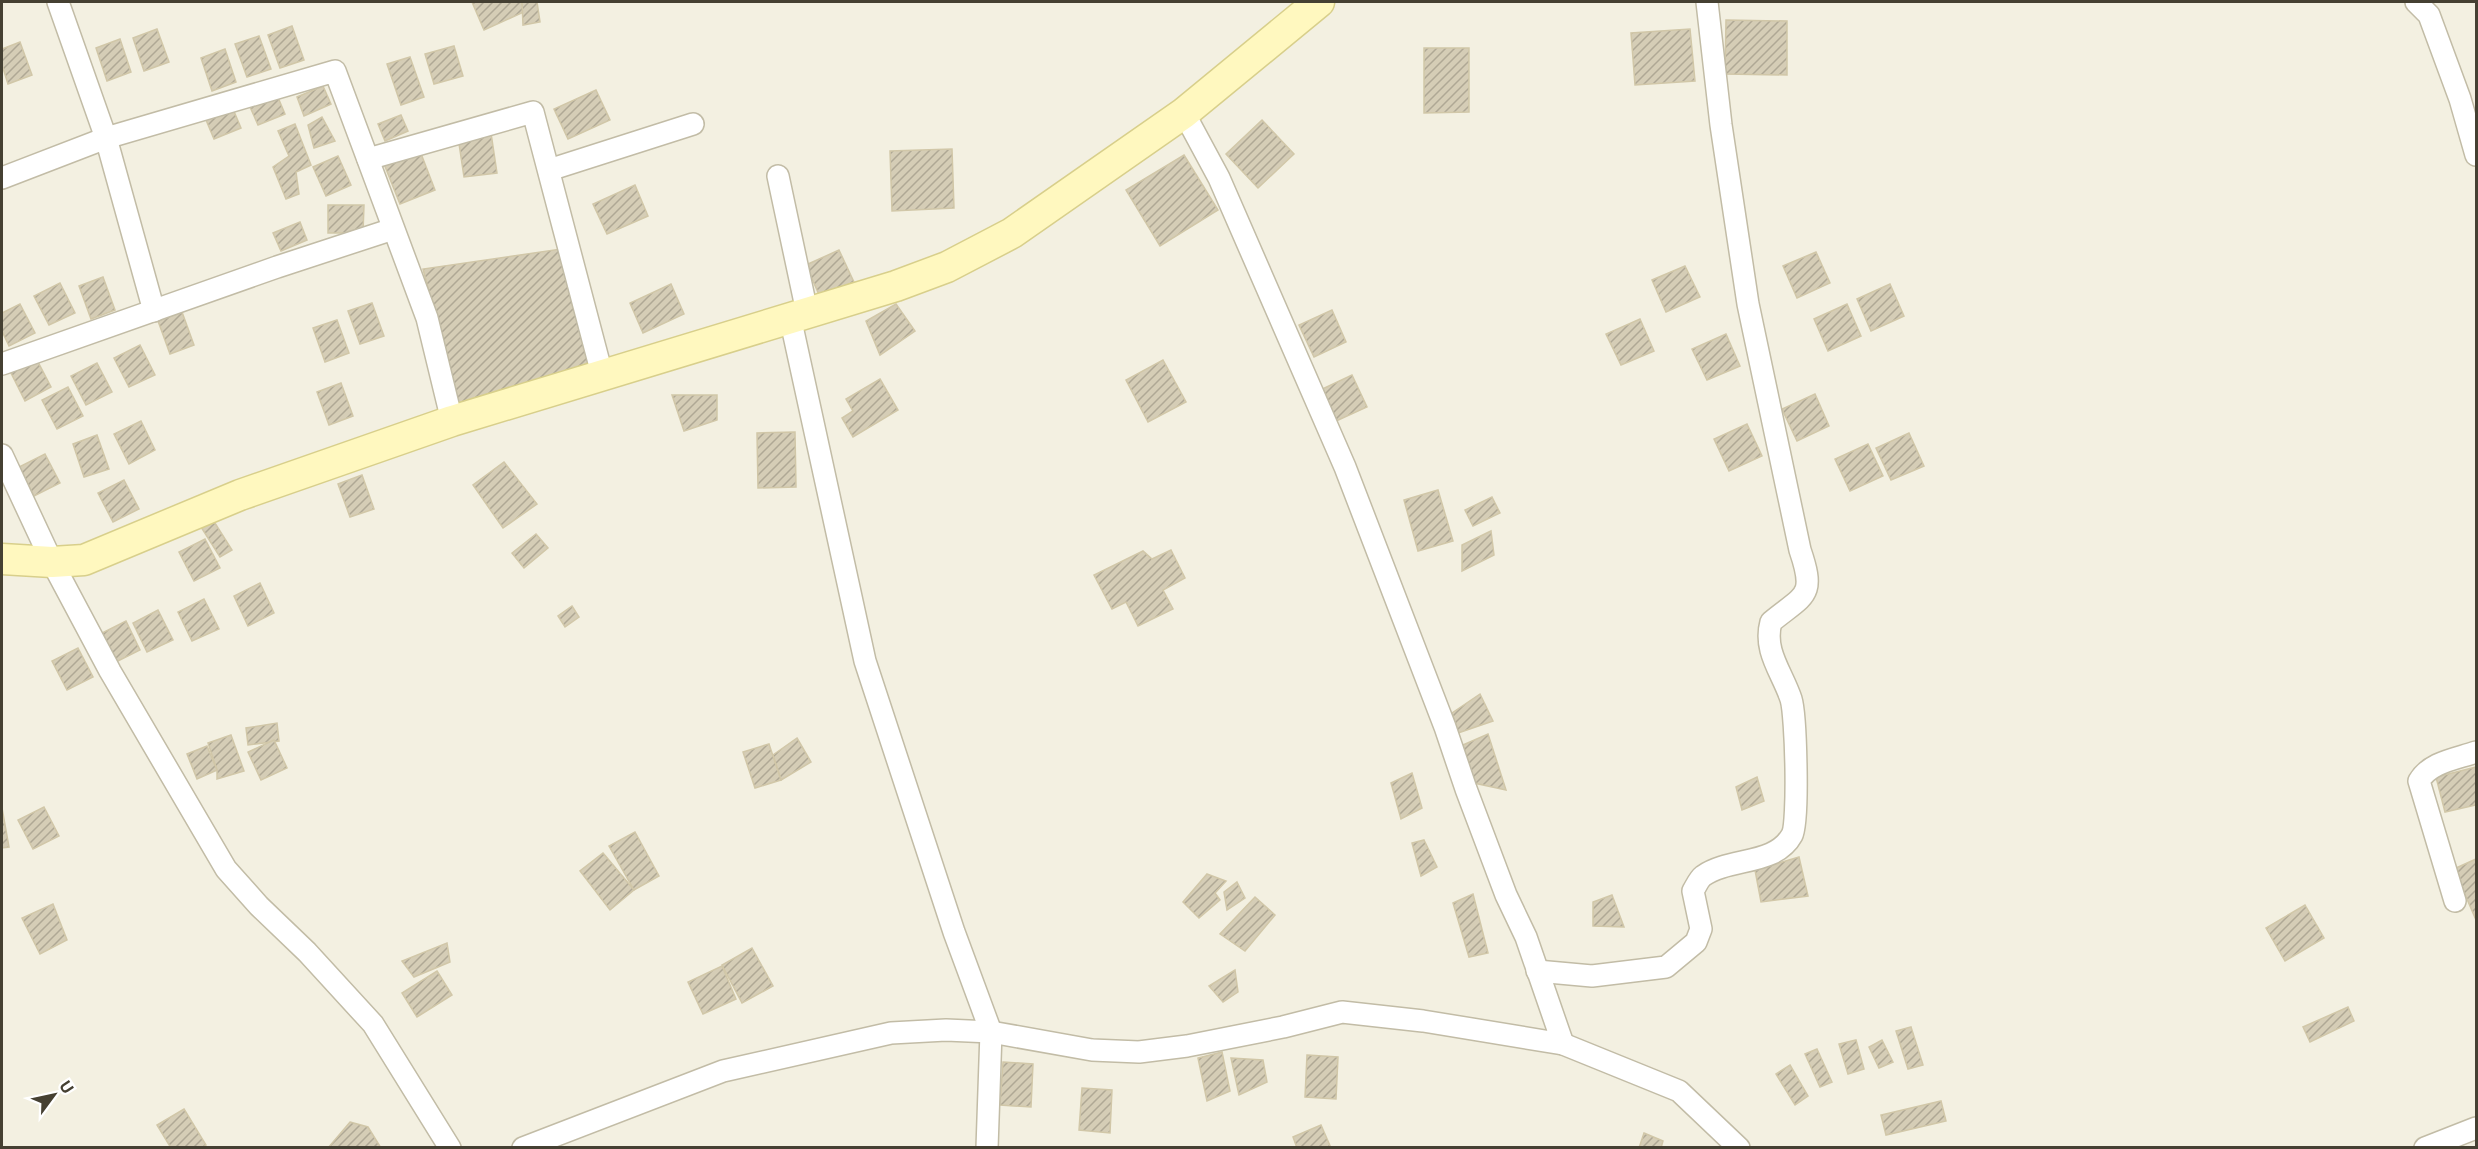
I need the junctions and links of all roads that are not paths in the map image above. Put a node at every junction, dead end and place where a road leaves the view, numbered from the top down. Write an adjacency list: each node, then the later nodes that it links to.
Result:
1 (58, 2): 7 (street)
2 (1318, 2): 5 (street)
3 (1707, 2): 24 (street)
4 (2416, 2): 8 (street)
5 (1184, 113): 15 (street); 24 (street)
6 (693, 124): 10 (street)
7 (106, 138): 9 (street); 12 (street); 14 (street)
8 (2476, 155)
9 (368, 159): 10 (street); 13 (street)
10 (549, 170): 17 (street)
11 (778, 176): 15 (street)
12 (2, 178)
13 (393, 229): 14 (street); 18 (street)
14 (153, 311): 16 (street)
15 (799, 315): 17 (street); 25 (street)
16 (2, 364)
17 (602, 374): 18 (street)
18 (452, 421): 21 (street)
19 (2, 455): 21 (street)
20 (2, 560): 21 (street)
21 (52, 562): 28 (street)
22 (2476, 752): 23 (street)
23 (2455, 901)
24 (1537, 971): 26 (street)
25 (991, 1032): 26 (street); 29 (street); 30 (street)
26 (1563, 1044): 31 (street)
27 (2476, 1128): 32 (street)
28 (450, 1148)
29 (523, 1148)
30 (987, 1148)
31 (1739, 1148)
32 (2425, 1148)

